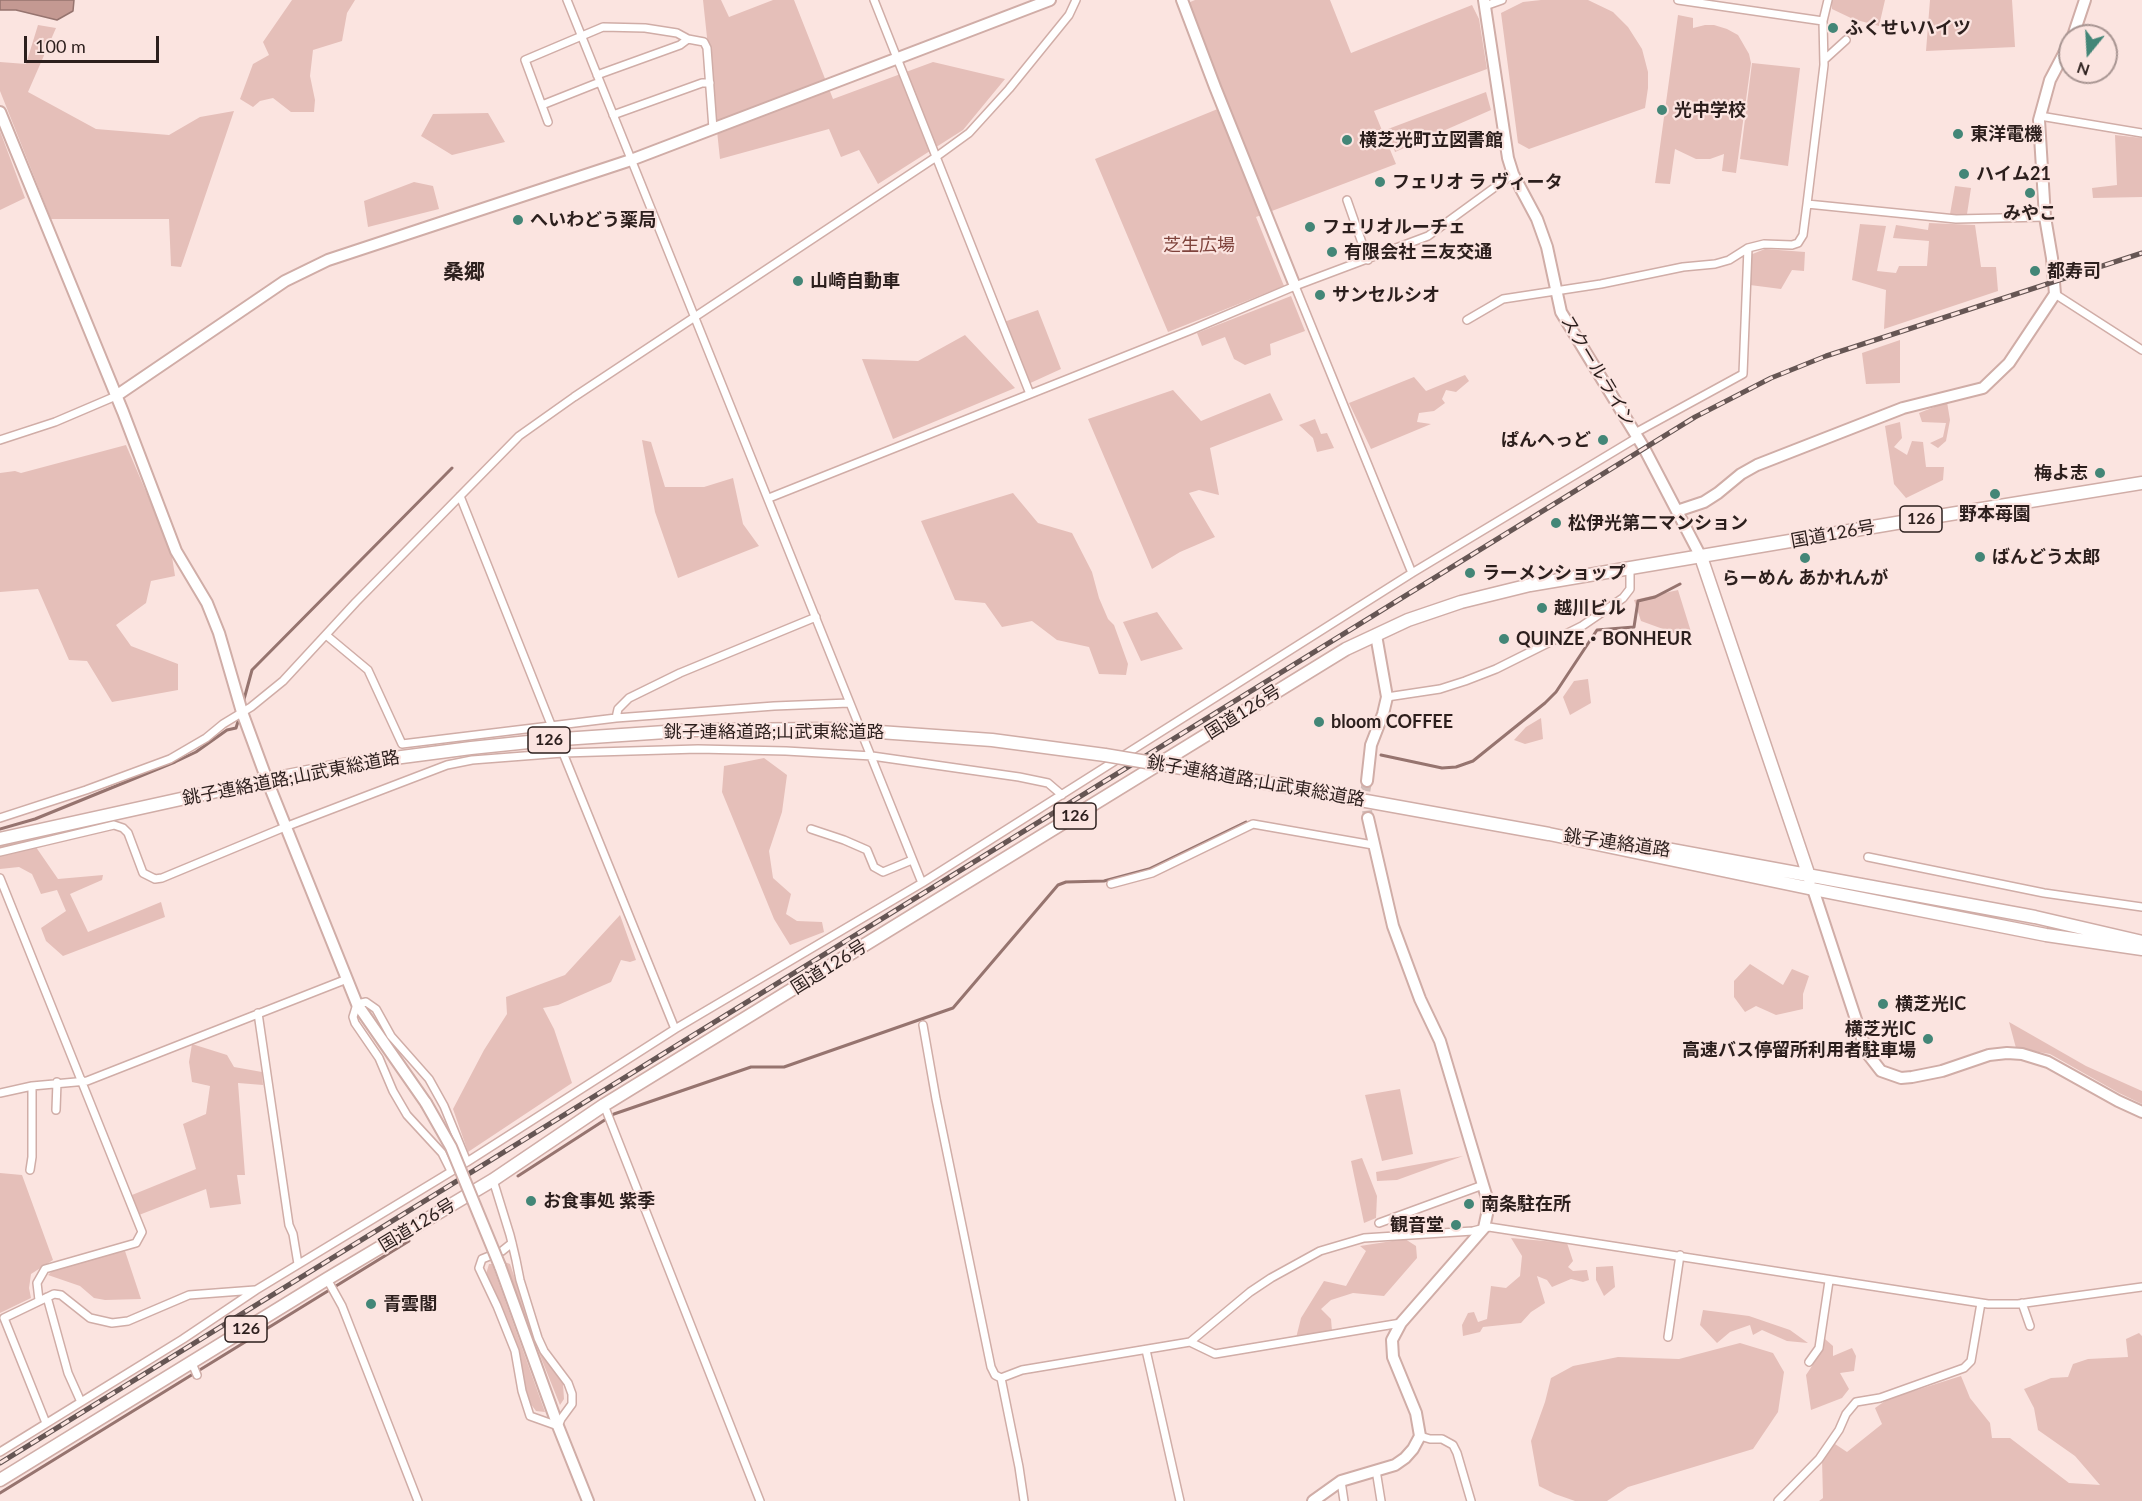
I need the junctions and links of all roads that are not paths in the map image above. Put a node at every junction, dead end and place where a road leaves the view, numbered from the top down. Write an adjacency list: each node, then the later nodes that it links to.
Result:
1 (567, 0): 14 (street)
2 (874, 0): 17 (street)
3 (1050, 0): 17 (street)
4 (1076, 0): 29 (street)
5 (1182, 0): 37 (street)
6 (1502, 0): 11 (street)
7 (1678, 0): 10 (street)
8 (1828, 0): 12 (street)
9 (2085, 0): 13 (street)
10 (1698, 1): 12 (street)
11 (1485, 3): 31 (street, スクールライン)
12 (1823, 21): 18 (street)
13 (2077, 24)
14 (582, 36): 15 (street); 20 (street); 22 (street)
15 (688, 39): 20 (street); 21 (street)
16 (1846, 40): 18 (street)
17 (898, 59): 27 (street); 29 (street)
18 (1824, 60): 33 (street)
19 (2058, 65): 25 (street)
20 (599, 79): 22 (street); 24 (street)
21 (710, 83): 24 (street); 27 (street)
22 (542, 105): 26 (street)
23 (0, 112): 44 (street)
24 (613, 115): 30 (street)
25 (2040, 116): 28 (street); 34 (street)
26 (548, 122)
27 (713, 129): 30 (street)
28 (2142, 133)
29 (936, 157): 40 (street); 43 (street)
30 (631, 160): 40 (street); 44 (street)
31 (1513, 174): 36 (street); 38 (street, スクールライン)
32 (1347, 200): 36 (street)
33 (1807, 204): 34 (street); 35 (street)
34 (2045, 217): 39 (street)
35 (1748, 248): 38 (street); 45 (street)
36 (1368, 260): 37 (street)
37 (1295, 286): 43 (street); 53 (street)
38 (1556, 290): 41 (street); 45 (street, スクールライン)
39 (2055, 294): 42 (street); 50 (street)
40 (695, 317): 48 (street); 49 (street)
41 (1467, 320)
42 (2140, 347)
43 (1030, 394): 49 (street)
44 (116, 396): 46 (street); 59 (street)
45 (1636, 435): 50 (street, スクールライン); 53 (street)
46 (0, 440)
47 (2142, 483): 51 (highway, 国道126号 / 126)
48 (460, 496): 55 (street); 62 (street)
49 (769, 498): 54 (street)
50 (1677, 511): 51 (street, スクールライン)
51 (1701, 557): 52 (highway, 国道126号 / 126); 79 (highway)
52 (1630, 567): 56 (highway, 国道126号 / 126); 57 (street)
53 (1412, 573): 68 (street)
54 (816, 617): 58 (street); 60 (street)
55 (326, 635): 59 (street); 62 (street)
56 (1376, 635): 57 (street); 98 (highway, 国道126号 / 126)
57 (1387, 697): 67 (street)
58 (849, 703): 60 (street); 61 (street)
59 (242, 712): 66 (street); 69 (street)
60 (616, 718): 62 (street)
61 (858, 723)
62 (552, 727)
63 (864, 739): 65 (street)
64 (563, 753): 65 (street); 71 (street); 91 (street)
65 (872, 756): 68 (street); 78 (street)
66 (267, 780): 71 (street); 73 (highway, 銚子連絡道路;山武東総道路 / 126, bridge); 74 (highway, 銚子連絡道路;山武東総道路 / 126)
67 (1367, 781)
68 (1062, 795): 81 (street)
69 (0, 818)
70 (1368, 818): 75 (street)
71 (285, 827): 76 (street); 87 (street)
72 (811, 829): 78 (street)
73 (1549, 834): 79 (highway, 銚子連絡道路 / 126); 83 (highway, 銚子連絡道路 / 126)
74 (0, 840)
75 (1373, 845): 82 (street); 103 (street)
76 (0, 852)
77 (1868, 857): 84 (street)
78 (912, 860): 81 (street)
79 (1808, 874): 83 (highway); 85 (highway, 126)
80 (0, 878): 93 (street)
81 (922, 883): 91 (street)
82 (1111, 884)
83 (1813, 889): 86 (highway, 126); 97 (street)
84 (2142, 907)
85 (2142, 942)
86 (2142, 949)
87 (347, 979): 88 (street); 89 (street)
88 (357, 1004): 99 (street); 101 (street); 126 (street, bridge)
89 (258, 1013): 93 (street); 108 (street)
90 (924, 1025): 123 (street)
91 (675, 1029): 99 (street)
92 (57, 1082): 93 (street); 94 (street); 96 (street)
93 (82, 1082): 114 (street)
94 (32, 1086): 95 (street); 100 (street)
95 (0, 1093)
96 (56, 1110)
97 (2142, 1112)
98 (608, 1114): 102 (highway, 国道126号 / 126); 134 (street)
99 (467, 1162): 101 (street)
100 (30, 1170)
101 (451, 1171): 108 (street)
102 (493, 1180): 106 (street); 110 (highway, 国道126号 / 126)
103 (1483, 1185): 104 (street); 105 (street)
104 (1379, 1223)
105 (1484, 1228): 107 (street); 117 (street); 120 (street)
106 (512, 1243): 126 (street); 126 (street)
107 (1680, 1256): 109 (street); 119 (street)
108 (298, 1264): 112 (street)
109 (1829, 1281): 115 (street); 122 (street)
110 (331, 1285): 130 (highway, 国道126号 / 126); 132 (street)
111 (2142, 1287): 116 (street)
112 (256, 1290): 113 (street); 124 (street)
113 (47, 1297): 114 (street); 124 (street)
114 (39, 1300): 125 (street)
115 (1981, 1303): 116 (street); 141 (street)
116 (2022, 1303): 118 (street)
117 (1401, 1323): 120 (street); 127 (street)
118 (2030, 1326)
119 (1668, 1337)
120 (1190, 1342): 121 (street)
121 (1146, 1350): 123 (street); 136 (street)
122 (1809, 1362)
123 (1001, 1378): 135 (street)
124 (81, 1402): 125 (street)
125 (46, 1424): 128 (street)
126 (558, 1426): 133 (street)
127 (1420, 1436): 129 (street); 140 (street)
128 (0, 1452)
129 (1376, 1470): 131 (street); 139 (street)
130 (0, 1480)
131 (1341, 1481): 137 (street); 138 (street)
132 (418, 1501)
133 (588, 1501)
134 (760, 1501)
135 (1023, 1501)
136 (1180, 1501)
137 (1313, 1501)
138 (1344, 1501)
139 (1381, 1501)
140 (1471, 1501)
141 (1778, 1501)

